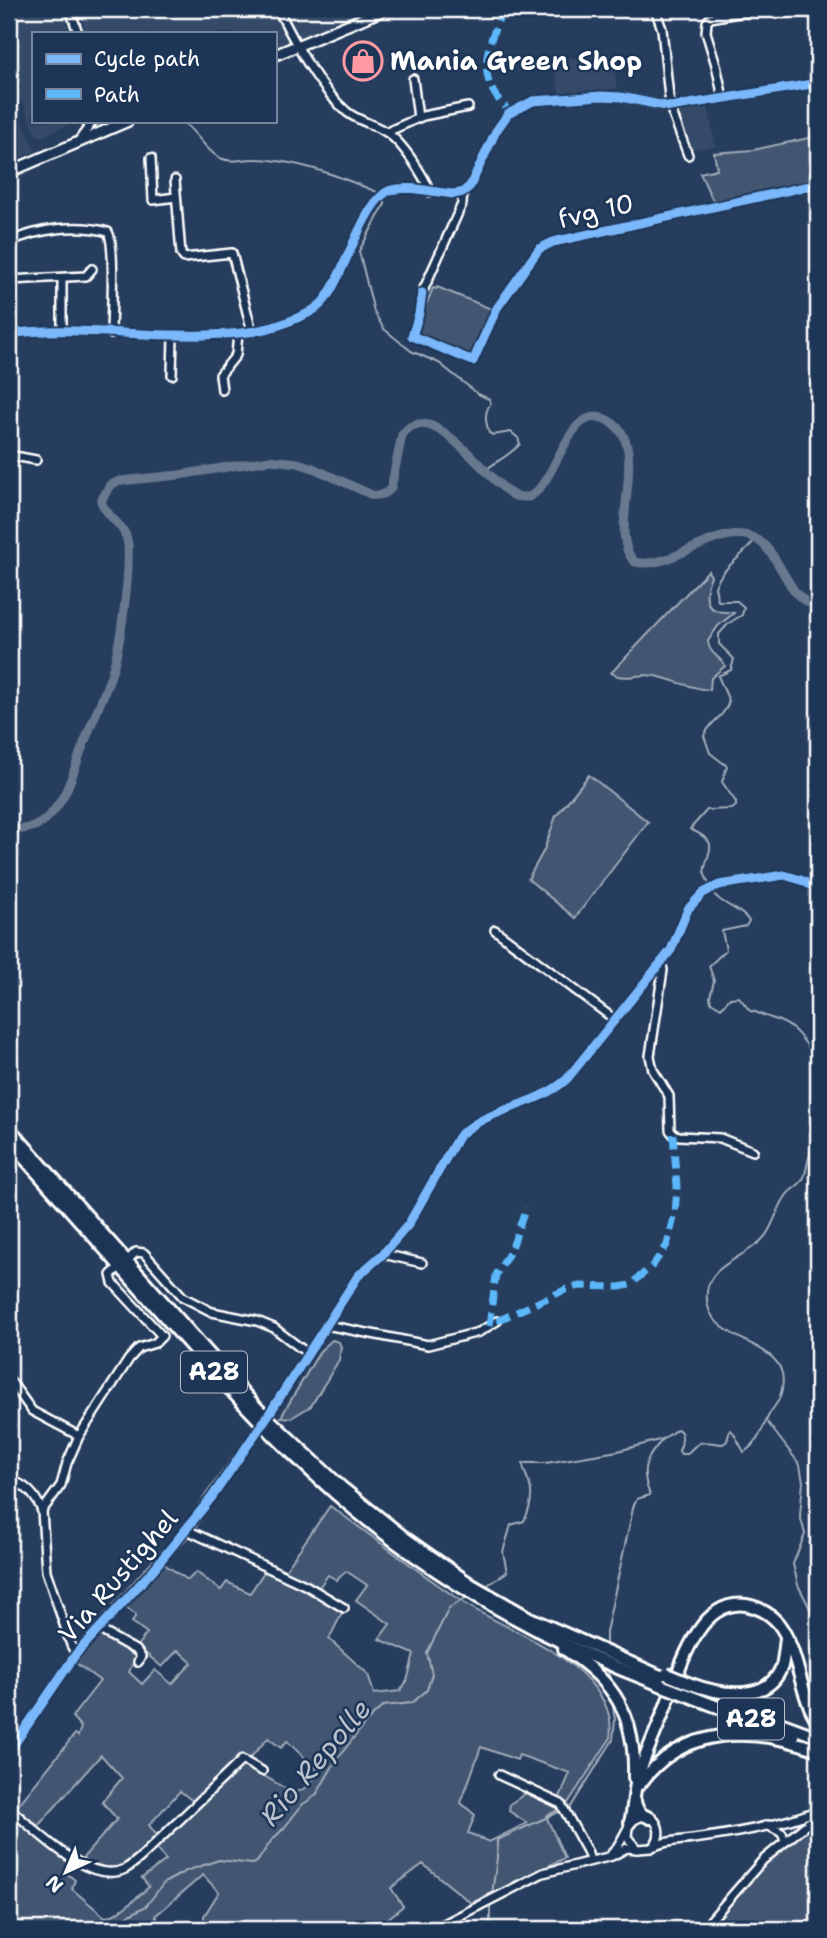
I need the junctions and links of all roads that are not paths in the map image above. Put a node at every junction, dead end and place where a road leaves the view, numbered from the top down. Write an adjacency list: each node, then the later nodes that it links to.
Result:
1 (70, 9): 7 (street)
2 (278, 9): 8 (street)
3 (386, 9): 8 (main road)
4 (655, 9): 14 (street)
5 (755, 9): 6 (street); 12 (street)
6 (818, 9)
7 (78, 32)
8 (296, 46): 9 (main road); 18 (street)
9 (276, 55)
10 (412, 79): 15 (street)
11 (818, 83): 12 (street)
12 (723, 98): 14 (street)
13 (468, 107): 15 (street)
14 (670, 107): 20 (street); 25 (street)
15 (418, 118): 18 (street)
16 (92, 122): 19 (street)
17 (112, 126): 19 (main road)
18 (387, 132): 24 (street)
19 (77, 143): 22 (main road)
20 (688, 155)
21 (150, 158): 26 (street)
22 (9, 172)
23 (175, 180): 26 (street)
24 (430, 192): 25 (street); 33 (street)
25 (463, 192): 31 (street)
26 (176, 197): 33 (street)
27 (9, 242): 35 (street)
28 (92, 269): 29 (street)
29 (62, 278): 30 (street); 32 (street)
30 (9, 280)
31 (422, 293)
32 (62, 330): 34 (street); 35 (street)
33 (252, 332): 36 (street)
34 (9, 334)
35 (111, 334): 37 (street)
36 (239, 334): 37 (street); 39 (street)
37 (173, 336): 38 (street)
38 (172, 375)
39 (222, 390)
40 (9, 455): 41 (street)
41 (36, 460)
42 (818, 889): 44 (street)
43 (495, 930): 45 (street)
44 (661, 963): 45 (street); 48 (street)
45 (614, 1019): 49 (street)
46 (9, 1128): 47 (highway, A28)
47 (13, 1141): 63 (highway, A28)
48 (753, 1151)
49 (383, 1254): 51 (street); 54 (street)
50 (131, 1257): 55 (street)
51 (422, 1263)
52 (117, 1269): 59 (street)
53 (497, 1321): 54 (street)
54 (326, 1325): 55 (street)
55 (307, 1353): 57 (street)
56 (9, 1379): 59 (street)
57 (271, 1411)
58 (259, 1429): 62 (street, Via Rustighel)
59 (79, 1436): 61 (street)
60 (9, 1480): 61 (street)
61 (43, 1511): 67 (street)
62 (187, 1530): 64 (street); 65 (street, Via Rustighel)
63 (494, 1604): 68 (highway, A28); 78 (highway)
64 (344, 1608)
65 (98, 1629): 67 (street, Via Rustighel); 69 (street)
66 (786, 1638): 71 (highway); 72 (highway); 78 (highway)
67 (76, 1654): 75 (street, Via Rustighel)
68 (614, 1661): 70 (highway, A28); 70 (highway, A28)
69 (138, 1662)
70 (665, 1679): 71 (highway, A28, bridge)
71 (686, 1688): 73 (highway, A28); 74 (highway, A28)
72 (818, 1722)
73 (818, 1737)
74 (818, 1748): 78 (highway)
75 (9, 1752)
76 (262, 1771): 79 (street)
77 (499, 1775): 93 (street)
78 (634, 1792): 82 (highway); 84 (highway)
79 (9, 1808)
80 (818, 1810): 83 (street)
81 (818, 1815): 85 (street)
82 (650, 1818): 84 (street); 87 (street)
83 (784, 1821): 85 (street); 86 (street); 88 (street)
84 (629, 1824): 91 (street); 92 (street)
85 (806, 1824): 88 (street)
86 (767, 1825): 88 (street); 89 (street)
87 (659, 1827): 89 (street); 90 (street)
88 (787, 1839): 95 (street)
89 (673, 1840): 90 (street)
90 (655, 1846): 91 (street)
91 (637, 1849): 92 (street)
92 (606, 1857): 93 (street)
93 (590, 1860): 94 (street)
94 (435, 1929)
95 (703, 1929)

